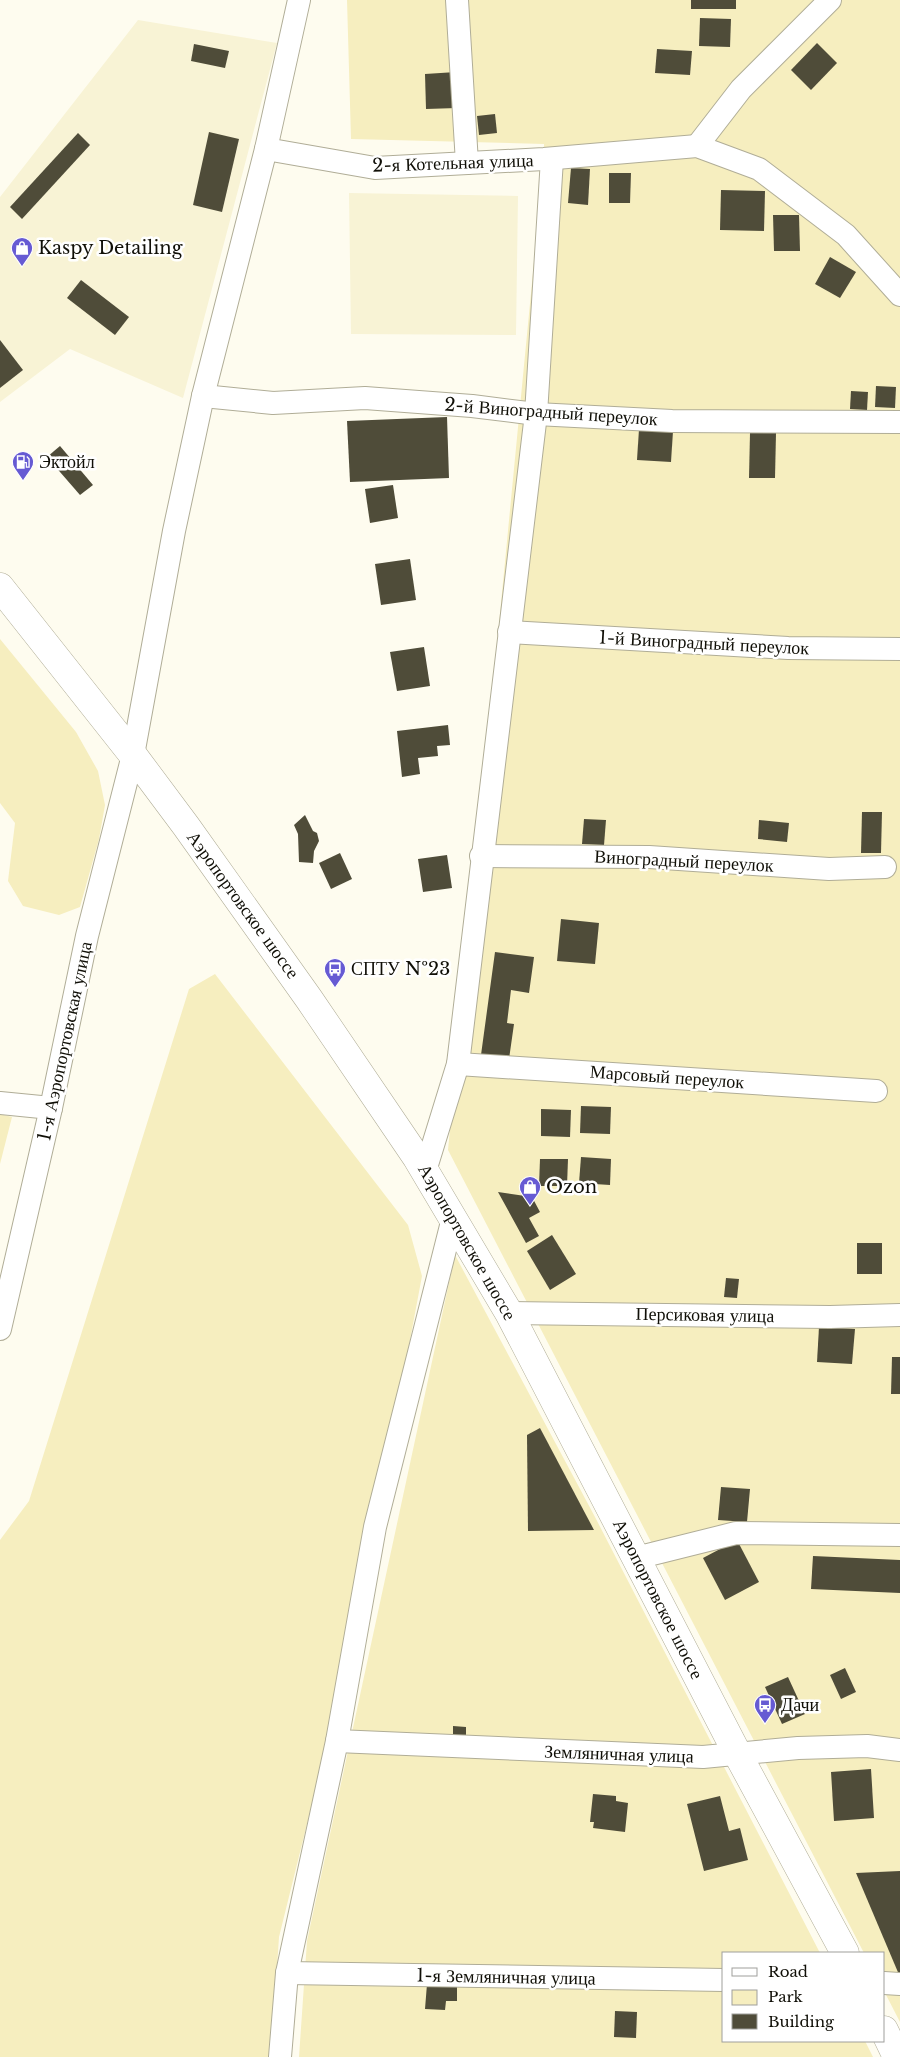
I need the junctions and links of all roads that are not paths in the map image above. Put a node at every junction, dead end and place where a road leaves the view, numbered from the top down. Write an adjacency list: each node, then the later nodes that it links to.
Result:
1 (299, 0): 5 (street, 1-я Аэропортовская улица)
2 (457, 0): 7 (street)
3 (830, 0): 4 (street)
4 (697, 146): 6 (street, 2-я Котельная улица); 8 (street)
5 (266, 149): 7 (street, 2-я Котельная улица); 9 (street, 1-я Аэропортовская улица)
6 (552, 159): 7 (street, 2-я Котельная улица); 10 (street)
7 (467, 164)
8 (900, 295)
9 (203, 396): 10 (street, 2-й Виноградный переулок); 15 (street, 1-я Аэропортовская улица)
10 (536, 414): 11 (street, 2-й Виноградный переулок); 13 (street)
11 (900, 422)
12 (0, 587): 15 (main road, Аэропортовское шоссе)
13 (509, 632): 14 (street, 1-й Виноградный переулок); 16 (street)
14 (900, 649)
15 (133, 755): 21 (street, 1-я Аэропортовская улица); 22 (main road, Аэропортовское шоссе)
16 (482, 856): 17 (street, Виноградный переулок); 18 (street)
17 (886, 867)
18 (458, 1064): 19 (street, Марсовый переулок); 22 (street)
19 (876, 1091)
20 (0, 1103): 21 (street)
21 (51, 1108): 26 (street, 1-я Аэропортовская улица)
22 (425, 1171): 23 (main road, Аэропортовское шоссе)
23 (453, 1218): 24 (main road, Аэропортовское шоссе); 29 (street)
24 (509, 1313): 25 (street, Персиковая улица); 28 (main road, Аэропортовское шоссе)
25 (900, 1315)
26 (0, 1329)
27 (900, 1535): 28 (street)
28 (636, 1558): 31 (main road, Аэропортовское шоссе)
29 (338, 1742): 31 (street, Земляничная улица); 33 (street)
30 (900, 1750): 31 (street, Земляничная улица)
31 (737, 1753): 32 (main road, Аэропортовское шоссе)
32 (844, 1952)
33 (287, 1973): 34 (street, 1-я Земляничная улица); 38 (street)
34 (722, 1980)
35 (885, 1983): 36 (street)
36 (900, 1984)
37 (885, 2032): 39 (main road)
38 (280, 2057)
39 (897, 2057)

